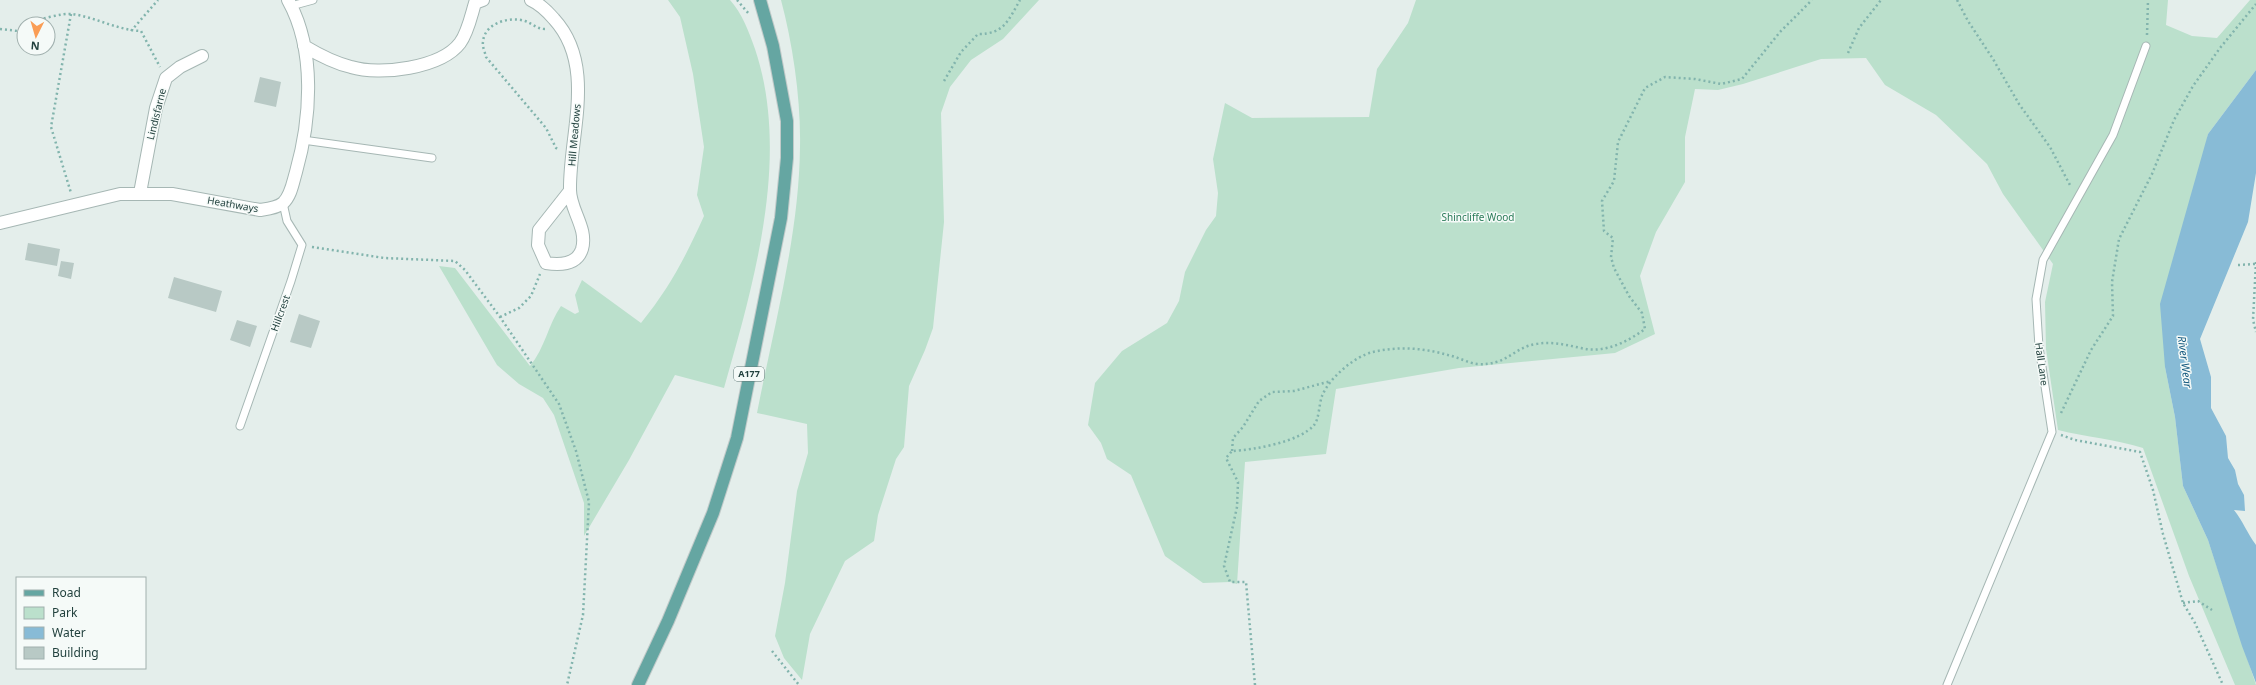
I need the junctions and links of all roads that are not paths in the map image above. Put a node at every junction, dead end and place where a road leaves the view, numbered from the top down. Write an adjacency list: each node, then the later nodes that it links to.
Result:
1 (313, 0): 5 (lane)
2 (531, 0): 11 (street, Hill Meadows)
3 (760, 0): 16 (main road, A177)
4 (478, 1): 6 (street)
5 (289, 3): 6 (street)
6 (304, 46): 9 (street)
7 (2146, 46): 17 (lane, Hall Lane)
8 (202, 56): 12 (street, Lindisfarne)
9 (302, 140): 10 (lane); 13 (street)
10 (432, 158)
11 (570, 192): 11 (street, Hill Meadows)
12 (140, 193): 13 (street, Heathways); 14 (street, Heathways)
13 (283, 203): 15 (lane, Hillcrest)
14 (0, 223)
15 (240, 426)
16 (638, 685)
17 (1947, 685)

